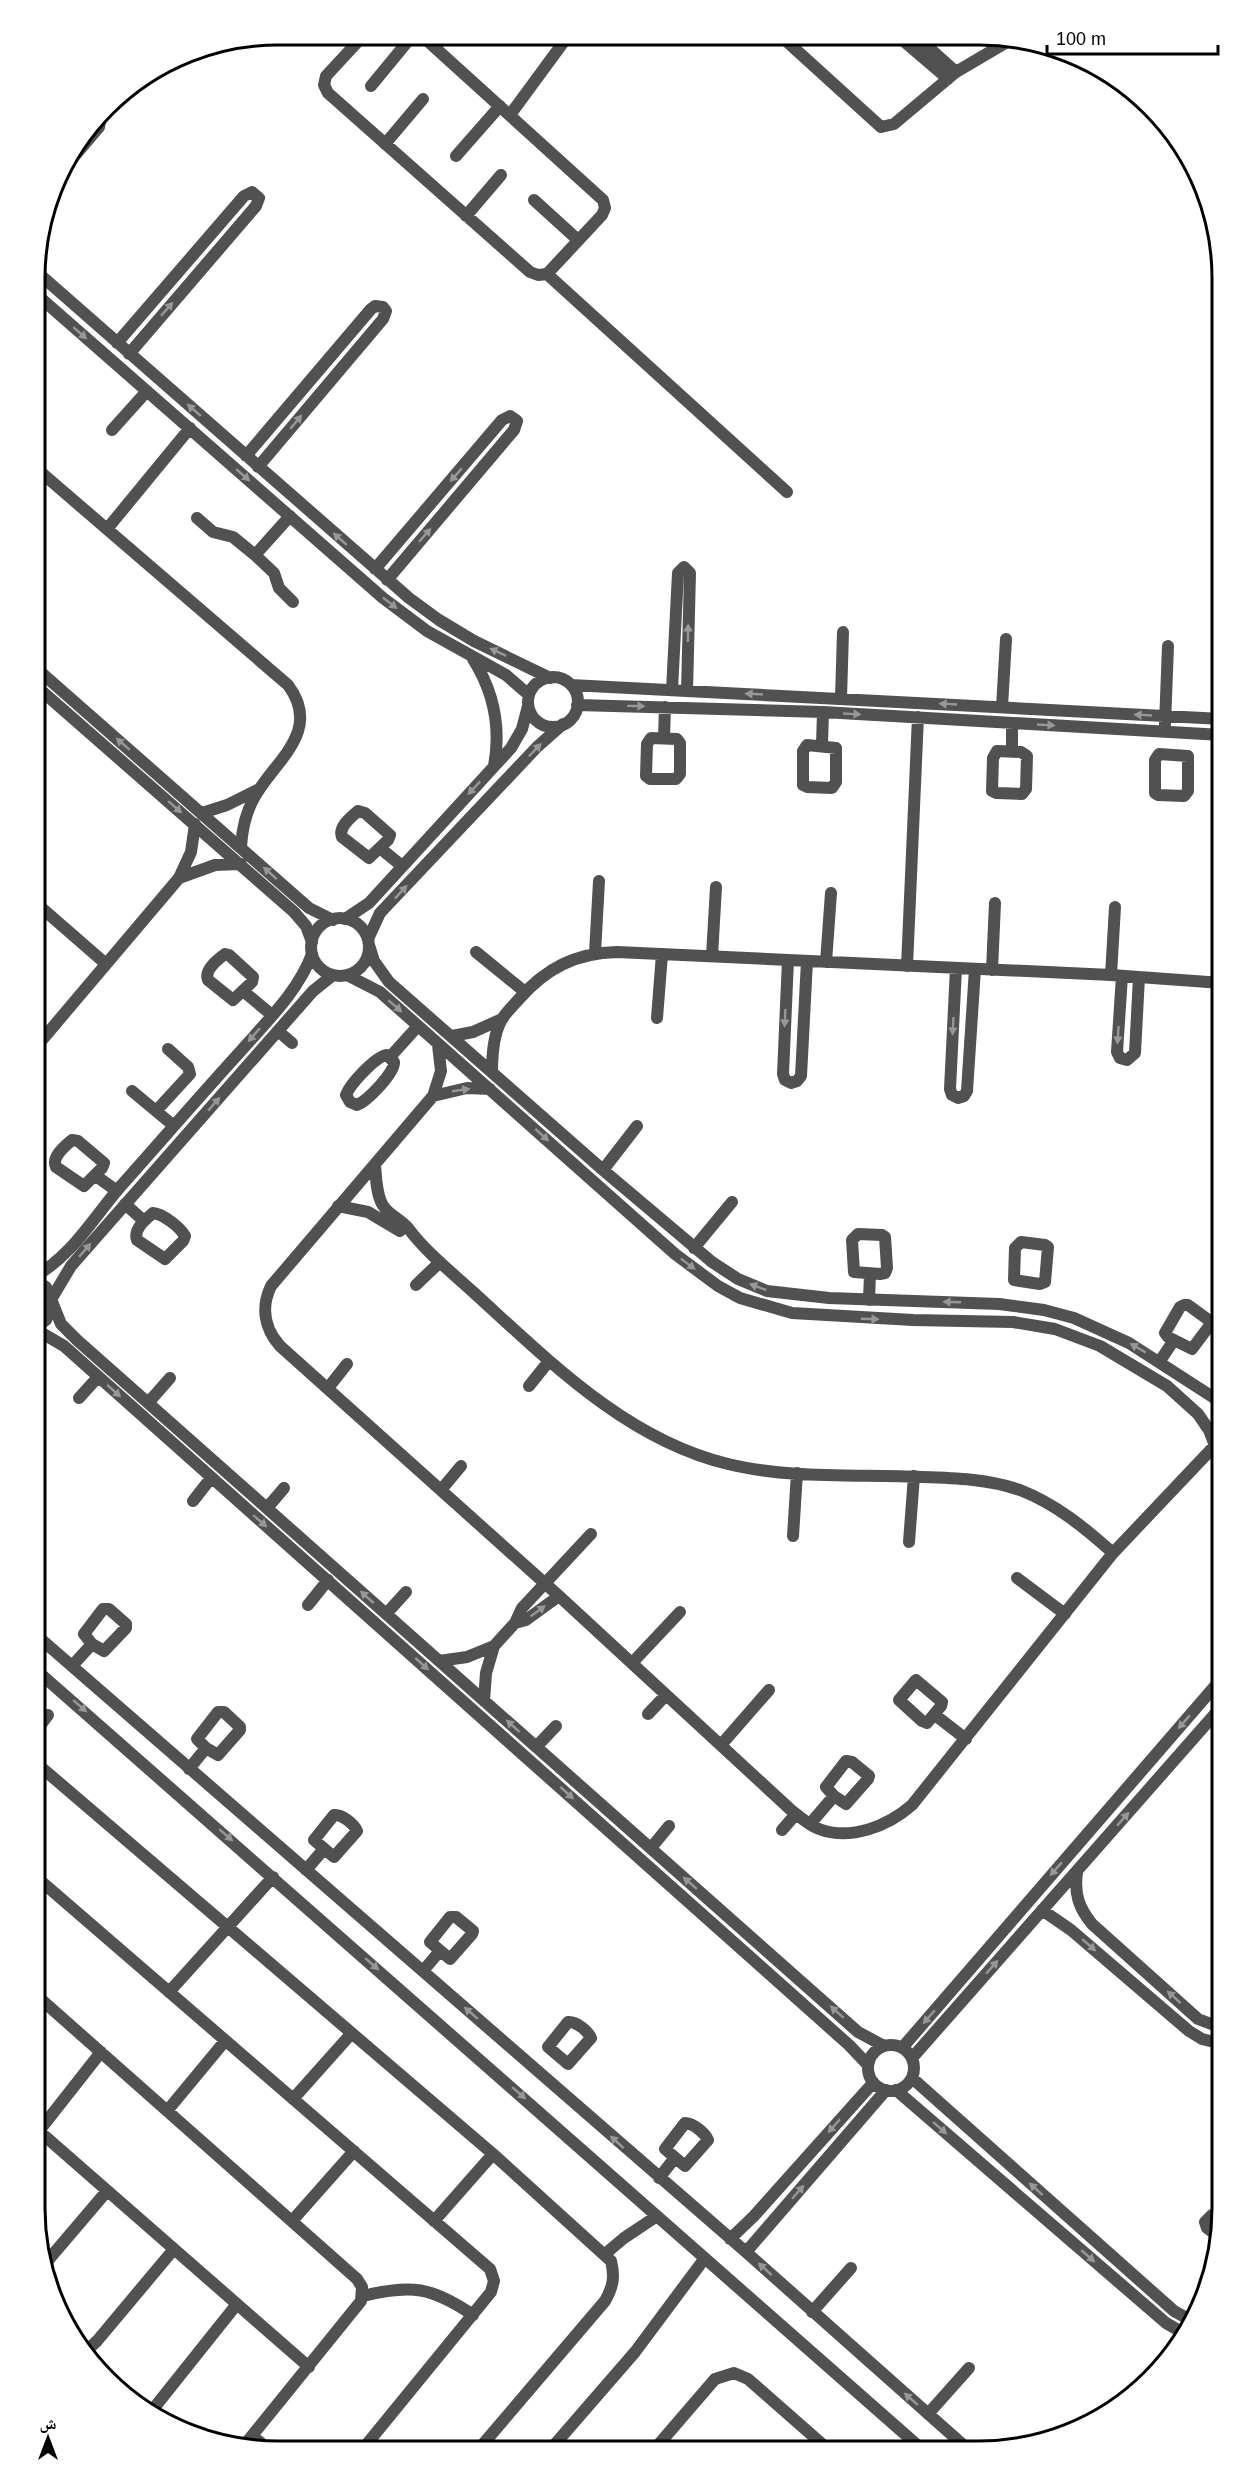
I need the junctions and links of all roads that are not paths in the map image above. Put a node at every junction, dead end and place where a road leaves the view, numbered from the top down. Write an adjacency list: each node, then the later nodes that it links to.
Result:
1 (355, 45): 13 (street)
2 (405, 45): 10 (street)
3 (432, 45): 12 (street)
4 (560, 45): 12 (street)
5 (791, 45): 9 (street)
6 (910, 45): 9 (street)
7 (924, 45): 9 (street)
8 (1001, 46): 9 (street)
9 (952, 76)
10 (371, 86)
11 (423, 99): 13 (street)
12 (505, 111): 14 (street); 19 (street)
13 (385, 144): 17 (street)
14 (456, 156)
15 (501, 175): 17 (street)
16 (534, 200): 19 (street)
17 (466, 216): 21 (street)
18 (211, 235): 20 (street); 20 (street); 26 (street)
19 (578, 240): 21 (street)
20 (223, 244): 29 (street, one-way to 20)
21 (547, 274): 38 (street)
22 (45, 280): 24 (street)
23 (45, 302): 25 (street)
24 (75, 306): 25 (street); 26 (street)
25 (64, 318): 30 (street, one-way to 30)
26 (117, 343): 29 (street)
27 (343, 343): 28 (street); 28 (street); 34 (street)
28 (355, 353): 36 (street, one-way to 28)
29 (129, 354): 34 (street, one-way to 29)
30 (147, 391): 31 (street); 32 (street)
31 (190, 428): 39 (street, one-way to 39); 41 (street)
32 (112, 430)
33 (475, 452): 35 (street); 35 (street); 44 (street, one-way to 44)
34 (246, 456): 36 (street)
35 (487, 463): 46 (street, one-way to 35)
36 (258, 467): 43 (street, one-way to 36)
37 (45, 476): 41 (street)
38 (787, 492)
39 (290, 516): 42 (street); 45 (street)
40 (196, 518): 42 (street)
41 (107, 529): 76 (street)
42 (255, 555): 47 (street)
43 (363, 559): 44 (street); 45 (street)
44 (375, 569): 46 (street)
45 (352, 571): 51 (street, one-way to 51)
46 (387, 580): 53 (street, one-way to 46)
47 (293, 602)
48 (843, 632): 58 (street)
49 (1006, 639): 62 (street)
50 (1168, 646): 64 (street)
51 (473, 658): 59 (street); 75 (street)
52 (45, 676): 77 (street, one-way to 52)
53 (550, 678): 54 (street); 59 (street)
54 (571, 685): 55 (street); 60 (street)
55 (672, 690): 56 (street); 56 (street, one-way to 55)
56 (687, 691): 58 (street, one-way to 56)
57 (45, 694): 78 (street, one-way to 78)
58 (841, 698): 62 (street, one-way to 58)
59 (529, 700): 68 (street); 75 (street)
60 (577, 705): 61 (street, one-way to 61); 68 (street)
61 (665, 707): 63 (street); 71 (street)
62 (1002, 707): 64 (street, one-way to 62)
63 (823, 712): 65 (street, one-way to 65); 72 (street)
64 (1165, 716): 66 (street); 69 (street)
65 (918, 717): 67 (street); 102 (street)
66 (1212, 718)
67 (1012, 723): 69 (street, one-way to 69); 73 (street)
68 (563, 724): 92 (street, one-way to 68)
69 (1169, 732): 70 (street); 74 (street)
70 (1212, 734)
71 (664, 738)
72 (822, 745)
73 (1012, 752)
74 (1172, 753)
75 (493, 768): 82 (street, one-way to 82)
76 (260, 788): 77 (street); 79 (street)
77 (202, 813): 79 (street)
78 (195, 824): 81 (street); 83 (street)
79 (241, 847): 88 (street, one-way to 79)
80 (380, 848): 82 (street)
81 (241, 864): 83 (street); 88 (street)
82 (402, 866): 91 (street)
83 (179, 878): 101 (street)
84 (599, 881): 95 (street)
85 (716, 887): 97 (street)
86 (831, 893): 100 (street)
87 (995, 903): 105 (street)
88 (295, 904): 91 (street); 93 (street)
89 (1115, 907): 108 (street)
90 (45, 911): 101 (street)
91 (339, 920): 92 (street); 93 (street)
92 (368, 942): 107 (street); 110 (street)
93 (312, 948): 106 (street); 115 (street)
94 (476, 952): 114 (street)
95 (595, 953): 96 (street); 114 (street)
96 (662, 954): 97 (street); 116 (street)
97 (712, 956): 98 (street)
98 (788, 960): 99 (street); 122 (street, one-way to 122)
99 (807, 961): 100 (street); 123 (street)
100 (826, 962): 102 (street)
101 (106, 964): 120 (street)
102 (907, 966): 103 (street)
103 (956, 968): 104 (street); 127 (street, one-way to 127)
104 (975, 969): 105 (street); 129 (street)
105 (992, 970): 108 (street)
106 (333, 975): 107 (street); 119 (street)
107 (346, 975): 113 (street)
108 (1116, 976): 109 (street); 109 (street, one-way to 109)
109 (1139, 977): 111 (street)
110 (389, 982): 113 (street); 121 (street)
111 (1212, 982)
112 (243, 991): 115 (street)
113 (380, 992): 118 (street, one-way to 118)
114 (525, 992): 117 (street)
115 (272, 1015): 135 (street, one-way to 135)
116 (657, 1018)
117 (502, 1019): 121 (street); 130 (street)
118 (418, 1026): 125 (street); 128 (street)
119 (278, 1031): 124 (street); 142 (street, one-way to 119)
120 (45, 1036)
121 (452, 1036): 130 (street)
122 (784, 1040): 123 (street); 123 (street)
123 (803, 1040)
124 (292, 1043)
125 (438, 1045): 131 (street); 133 (street)
126 (168, 1049): 134 (street)
127 (951, 1056): 129 (street); 129 (street)
128 (390, 1057)
129 (970, 1057)
130 (492, 1072): 138 (street)
131 (490, 1089): 133 (street, one-way to 131); 157 (street, one-way to 157)
132 (132, 1090): 134 (street)
133 (433, 1096): 137 (street)
134 (156, 1111): 135 (street)
135 (174, 1126): 140 (street)
136 (637, 1126): 138 (street)
137 (375, 1164): 143 (street); 145 (street)
138 (603, 1170): 146 (street)
139 (96, 1176): 140 (street)
140 (117, 1191): 148 (street)
141 (732, 1202): 146 (street)
142 (125, 1204): 144 (street); 155 (street, one-way to 142)
143 (338, 1206): 145 (street); 169 (street)
144 (144, 1221)
145 (410, 1233): 147 (street)
146 (694, 1248): 153 (street, one-way to 146)
147 (440, 1262): 151 (street); 163 (street)
148 (45, 1270)
149 (870, 1274): 153 (street)
150 (1026, 1282): 156 (street)
151 (416, 1285)
152 (45, 1286): 155 (street)
153 (869, 1300): 154 (street)
154 (913, 1300): 156 (street, one-way to 154); 157 (street)
155 (52, 1301): 158 (street); 160 (street)
156 (1023, 1305): 164 (street, one-way to 156)
157 (913, 1320): 173 (street)
158 (45, 1321)
159 (45, 1334): 162 (street)
160 (72, 1336): 162 (street); 172 (street)
161 (1174, 1340): 164 (street)
162 (64, 1346): 166 (street)
163 (549, 1361): 168 (street); 176 (street)
164 (1160, 1361): 170 (street)
165 (347, 1364): 169 (street)
166 (98, 1377): 171 (street); 178 (street, one-way to 178)
167 (170, 1378): 172 (street)
168 (529, 1386)
169 (328, 1388): 180 (street)
170 (1212, 1396)
171 (79, 1398)
172 (148, 1403): 182 (street)
173 (1212, 1434)
174 (1212, 1449): 188 (street)
175 (460, 1466): 180 (street)
176 (797, 1473): 177 (street); 184 (street)
177 (914, 1476): 186 (street); 188 (street)
178 (212, 1478): 181 (street); 187 (street, one-way to 187)
179 (284, 1488): 182 (street)
180 (441, 1490): 191 (street)
181 (193, 1501)
182 (267, 1508): 185 (street)
183 (591, 1534): 191 (street)
184 (793, 1536)
185 (302, 1539): 187 (street); 196 (street, one-way to 185)
186 (909, 1542)
187 (292, 1550): 190 (street)
188 (1113, 1553): 197 (street)
189 (1017, 1578): 197 (street)
190 (328, 1580): 194 (street); 225 (street, one-way to 225)
191 (545, 1583): 193 (street); 198 (street)
192 (406, 1592): 196 (street)
193 (559, 1596): 198 (street, one-way to 193); 203 (street)
194 (308, 1605)
195 (680, 1612): 203 (street)
196 (386, 1614): 202 (street)
197 (1065, 1614): 216 (street)
198 (515, 1623): 201 (street)
199 (45, 1643): 204 (street)
200 (92, 1644): 204 (street)
201 (494, 1646): 202 (street); 209 (street)
202 (439, 1661): 209 (street)
203 (632, 1663): 208 (street)
204 (72, 1666): 220 (street)
205 (45, 1678): 233 (street, one-way to 233)
206 (769, 1690): 217 (street)
207 (1212, 1690): 246 (street, one-way to 246)
208 (666, 1695): 210 (street); 217 (street)
209 (484, 1701): 218 (street, one-way to 209)
210 (648, 1714)
211 (935, 1714): 216 (street)
212 (48, 1715): 214 (street)
213 (1212, 1718): 232 (street, one-way to 213)
214 (45, 1719)
215 (556, 1726): 218 (street)
216 (966, 1739): 226 (street)
217 (721, 1745): 224 (street)
218 (537, 1747): 223 (street)
219 (206, 1748): 220 (street)
220 (189, 1769): 231 (street)
221 (45, 1770): 236 (street)
222 (834, 1796): 226 (street)
223 (607, 1809): 225 (street); 229 (street)
224 (796, 1814): 226 (street); 228 (street)
225 (597, 1820): 250 (street)
226 (810, 1824)
227 (669, 1826): 229 (street)
228 (782, 1830)
229 (651, 1848): 245 (street, one-way to 229)
230 (323, 1850): 231 (street)
231 (306, 1870): 238 (street)
232 (1077, 1873): 235 (street); 241 (street, one-way to 232)
233 (273, 1877): 236 (street); 266 (street, one-way to 266)
234 (45, 1885): 239 (street)
235 (1042, 1910): 244 (street, one-way to 244); 249 (street, one-way to 235)
236 (227, 1928): 239 (street); 242 (street)
237 (439, 1952): 238 (street)
238 (423, 1971): 251 (street, one-way to 238)
239 (169, 1992): 243 (street)
240 (45, 2003): 247 (street)
241 (1212, 2024)
242 (351, 2034): 255 (street); 260 (street)
243 (225, 2041): 255 (street); 256 (street)
244 (1212, 2042)
245 (884, 2046): 246 (street); 250 (street)
246 (902, 2048): 249 (street)
247 (101, 2052): 256 (street); 257 (street)
248 (557, 2057): 251 (street)
249 (912, 2058): 252 (street)
250 (868, 2065): 253 (street)
251 (542, 2075): 262 (street, one-way to 251)
252 (912, 2078): 254 (street); 264 (street, one-way to 252)
253 (873, 2083): 254 (street); 267 (street, one-way to 267)
254 (891, 2090): 268 (street, one-way to 268); 271 (street, one-way to 254)
255 (293, 2099): 259 (street)
256 (167, 2110): 269 (street)
257 (45, 2123)
258 (45, 2140): 263 (street)
259 (354, 2151): 269 (street); 270 (street)
260 (493, 2154): 270 (street); 276 (street)
261 (674, 2159): 262 (street)
262 (659, 2178): 273 (street)
263 (107, 2191): 274 (street); 277 (street)
264 (1057, 2207): 268 (street); 284 (street)
265 (1212, 2215): 272 (street)
266 (657, 2216): 276 (street); 278 (street)
267 (754, 2216): 271 (street); 273 (street)
268 (1046, 2219): 285 (street, one-way to 285)
269 (292, 2221): 280 (street)
270 (434, 2221): 283 (street)
271 (766, 2229): 275 (street)
272 (1211, 2231)
273 (730, 2239): 275 (street)
274 (174, 2249): 281 (street); 286 (street)
275 (746, 2252): 282 (street, one-way to 275)
276 (606, 2254): 295 (street)
277 (50, 2258)
278 (705, 2258): 296 (street); 299 (street)
279 (851, 2268): 282 (street)
280 (363, 2296): 283 (street); 287 (street)
281 (237, 2304): 287 (street); 289 (street)
282 (812, 2312): 290 (street, one-way to 282)
283 (473, 2315): 294 (street)
284 (1185, 2317)
285 (1178, 2330)
286 (91, 2346)
287 (309, 2367): 291 (street)
288 (969, 2368): 290 (street)
289 (156, 2406)
290 (928, 2414): 300 (street)
291 (252, 2436): 292 (street); 293 (street)
292 (249, 2439)
293 (257, 2440)
294 (369, 2441)
295 (486, 2441)
296 (558, 2441)
297 (662, 2441): 298 (street)
298 (819, 2441)
299 (913, 2441)
300 (959, 2441)

